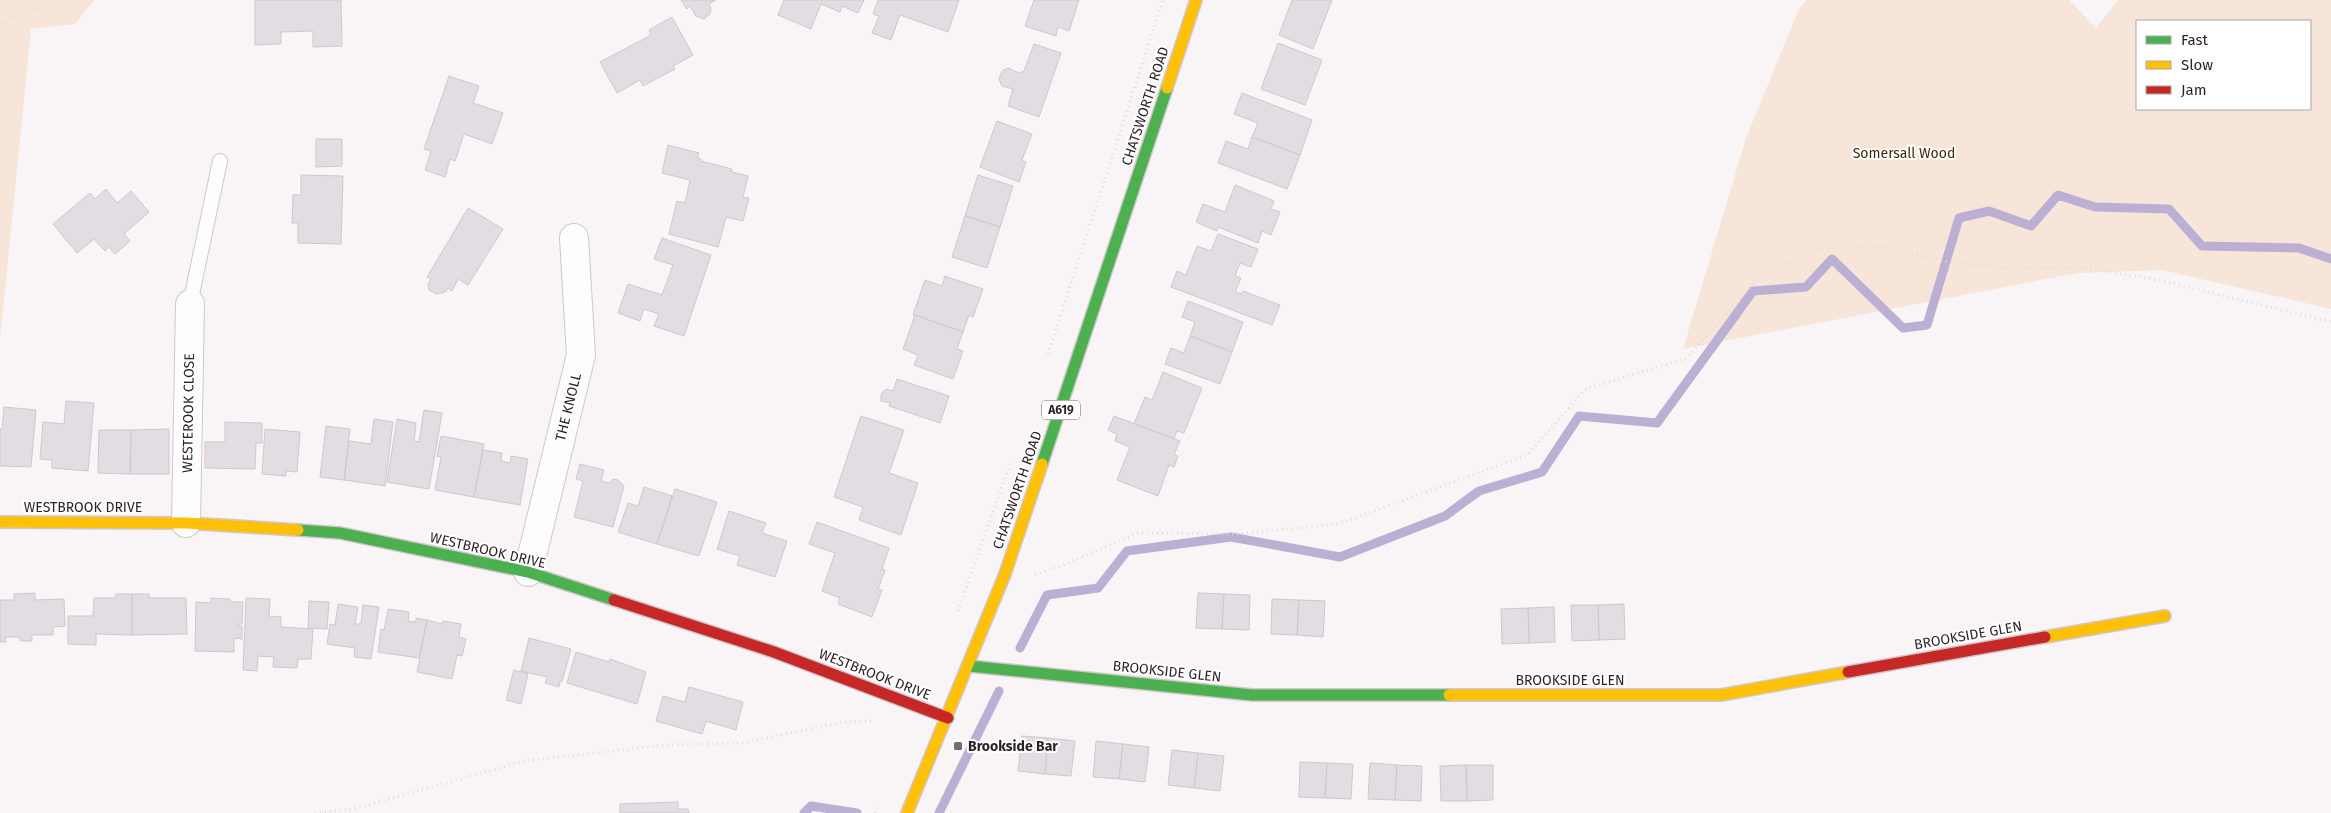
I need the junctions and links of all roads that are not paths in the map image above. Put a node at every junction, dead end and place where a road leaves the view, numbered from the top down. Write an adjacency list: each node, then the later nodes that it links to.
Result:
1 (1196, 0): 9 (main road, CHATSWORTH ROAD / A619)
2 (220, 162): 4 (lane)
3 (574, 238): 7 (street, THE KNOLL)
4 (190, 304): 6 (street, WESTEROOK CLOSE)
5 (0, 522): 6 (main road, WESTBROOK DRIVE)
6 (186, 523): 7 (main road, WESTBROOK DRIVE)
7 (528, 572): 10 (main road, WESTBROOK DRIVE)
8 (2165, 616): 9 (main road, BROOKSIDE GLEN)
9 (969, 666): 10 (main road, CHATSWORTH ROAD / A619)
10 (948, 718): 11 (main road, CHATSWORTH ROAD / A619)
11 (907, 813)

